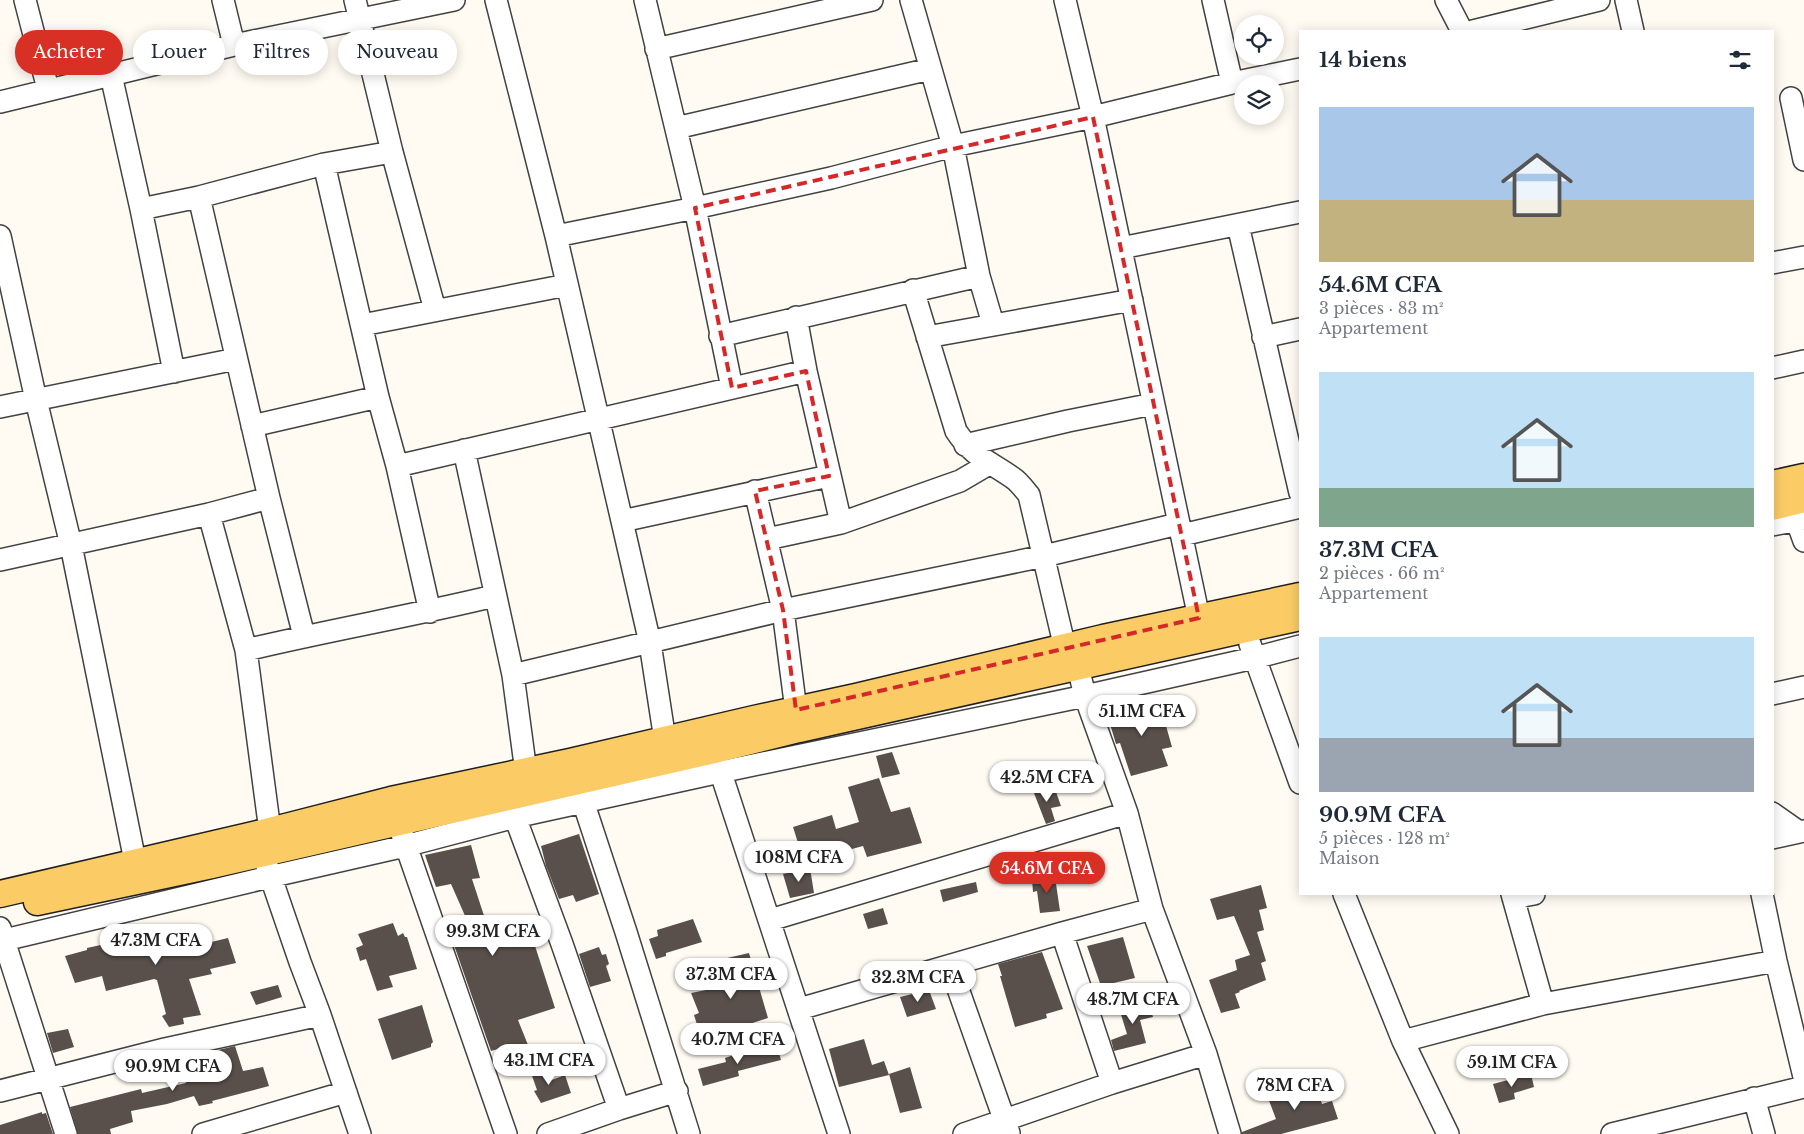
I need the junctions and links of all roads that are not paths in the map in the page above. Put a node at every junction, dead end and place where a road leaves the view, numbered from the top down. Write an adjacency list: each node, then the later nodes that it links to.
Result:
1 (25, 0): 24 (street)
2 (223, 0): 17 (street)
3 (454, 0): 13 (street)
4 (496, 0): 39 (street)
5 (645, 0): 18 (street)
6 (872, 0): 18 (street)
7 (911, 0): 19 (street)
8 (1065, 0): 27 (street)
9 (1213, 0): 23 (street)
10 (1446, 0): 14 (street)
11 (1599, 0): 15 (street)
12 (1626, 0): 16 (street)
13 (357, 10): 17 (street); 30 (street)
14 (1461, 30)
15 (1477, 30)
16 (1633, 30)
17 (234, 45): 21 (street)
18 (656, 49): 28 (street)
19 (930, 69): 28 (street); 29 (street)
20 (1299, 69): 23 (street)
21 (123, 72)
22 (111, 75): 24 (street); 35 (street)
23 (1232, 83): 27 (street)
24 (48, 89): 26 (street)
25 (1789, 99): 31 (street)
26 (0, 102)
27 (1093, 117): 29 (street); 40 (street)
28 (676, 128): 34 (street)
29 (953, 146): 34 (street); 43 (street)
30 (392, 152): 32 (street); 47 (street)
31 (1804, 160)
32 (324, 164): 33 (street); 50 (street)
33 (199, 197): 35 (street); 55 (street)
34 (695, 208): 39 (street); 52 (street)
35 (141, 209): 59 (street)
36 (1299, 212): 37 (street)
37 (1238, 225): 40 (street); 54 (street)
38 (0, 236): 62 (street)
39 (556, 236): 44 (street)
40 (1121, 248): 46 (street)
41 (1804, 257): 42 (street)
42 (1774, 264)
43 (979, 276): 45 (street); 49 (street)
44 (567, 285): 47 (street); 65 (street)
45 (913, 290): 48 (street); 53 (street)
46 (1132, 300): 49 (street); 63 (street)
47 (435, 310): 50 (street)
48 (796, 317): 52 (street); 58 (street)
49 (993, 324): 53 (street)
50 (362, 325): 61 (street)
51 (1299, 329): 54 (street)
52 (720, 336): 60 (street)
53 (927, 337): 67 (street)
54 (1263, 337): 73 (street)
55 (236, 359): 59 (street); 66 (street)
56 (1804, 361): 57 (street)
57 (1774, 368)
58 (806, 371): 60 (street); 71 (street)
59 (174, 372): 62 (street)
60 (732, 388): 65 (street)
61 (378, 397): 66 (street); 70 (street)
62 (36, 400): 64 (street); 85 (street)
63 (1153, 404): 67 (street); 82 (street)
64 (0, 407)
65 (598, 418): 68 (street); 79 (street)
66 (252, 426): 75 (street)
67 (965, 445): 69 (street)
68 (464, 450): 70 (street); 88 (street)
69 (990, 464): 80 (street); 86 (street)
70 (397, 466): 91 (street)
71 (829, 476): 74 (street); 80 (street)
72 (1804, 477): 76 (main road)
73 (1299, 490)
74 (755, 491): 79 (street); 83 (street)
75 (269, 498): 78 (street); 95 (street)
76 (1790, 505): 81 (street); 84 (street)
77 (1299, 507): 82 (street)
78 (209, 514): 85 (street); 98 (street)
79 (622, 521): 96 (street)
80 (841, 523): 83 (street)
81 (1774, 524)
82 (1180, 530): 86 (street); 93 (street)
83 (767, 539): 90 (street)
84 (1804, 541)
85 (71, 545): 87 (street); 119 (street)
86 (1044, 556): 90 (street); 99 (street)
87 (0, 560)
88 (494, 596): 91 (street); 101 (street)
89 (1299, 596): 94 (main road)
90 (783, 610): 96 (street); 105 (street)
91 (430, 612): 95 (street)
92 (1299, 617): 94 (main road)
93 (1199, 618): 94 (main road); 99 (main road)
94 (1242, 620): 99 (main road); 100 (street)
95 (304, 636): 98 (street)
96 (650, 643): 101 (street); 106 (street)
97 (1299, 646): 100 (street)
98 (246, 650): 118 (street)
99 (1072, 658): 104 (street); 105 (main road); 107 (main road)
100 (1254, 658): 104 (street); 109 (street)
101 (513, 675): 108 (street)
102 (1804, 687): 103 (street)
103 (1774, 694)
104 (1085, 696): 107 (street); 111 (street)
105 (796, 710): 106 (main road)
106 (665, 740): 108 (main road)
107 (717, 761): 110 (main road); 126 (street)
108 (526, 772): 118 (main road)
109 (1299, 780)
110 (580, 792): 113 (street); 114 (main road); 141 (street)
111 (1127, 813): 124 (street); 126 (street)
112 (1774, 814): 115 (street)
113 (515, 818): 117 (street); 144 (street)
114 (398, 822): 117 (street); 118 (main road)
115 (1801, 832): 116 (street)
116 (1774, 838)
117 (406, 846): 118 (street); 150 (street)
118 (268, 854): 119 (main road); 125 (main road); 128 (street); 133 (street)
119 (135, 861): 120 (main road)
120 (0, 894)
121 (1344, 895): 134 (street)
122 (1520, 895): 131 (street)
123 (1762, 895): 129 (street)
124 (1152, 909): 127 (street); 135 (street)
125 (0, 911)
126 (770, 920): 132 (street)
127 (1062, 933): 130 (street); 138 (street)
128 (1, 936): 137 (street)
129 (1776, 961): 131 (street); 136 (street)
130 (950, 966): 132 (street); 145 (street)
131 (1543, 1004): 134 (street)
132 (799, 1009): 153 (street)
133 (320, 1015): 137 (street); 142 (street)
134 (1403, 1041): 156 (street)
135 (1206, 1054): 138 (street); 155 (street)
136 (1804, 1077)
137 (48, 1079): 140 (street); 147 (street)
138 (1112, 1083): 145 (street)
139 (1804, 1087): 143 (street)
140 (0, 1091)
141 (676, 1091): 144 (street); 152 (street)
142 (346, 1092): 146 (street); 149 (street)
143 (1754, 1098): 157 (street); 158 (street)
144 (618, 1109): 151 (street)
145 (1007, 1127): 154 (street)
146 (240, 1129): 148 (street)
147 (66, 1134)
148 (202, 1134)
149 (360, 1134)
150 (506, 1134)
151 (548, 1134)
152 (689, 1134)
153 (839, 1134)
154 (964, 1134)
155 (1230, 1134)
156 (1448, 1134)
157 (1612, 1134)
158 (1764, 1134)

